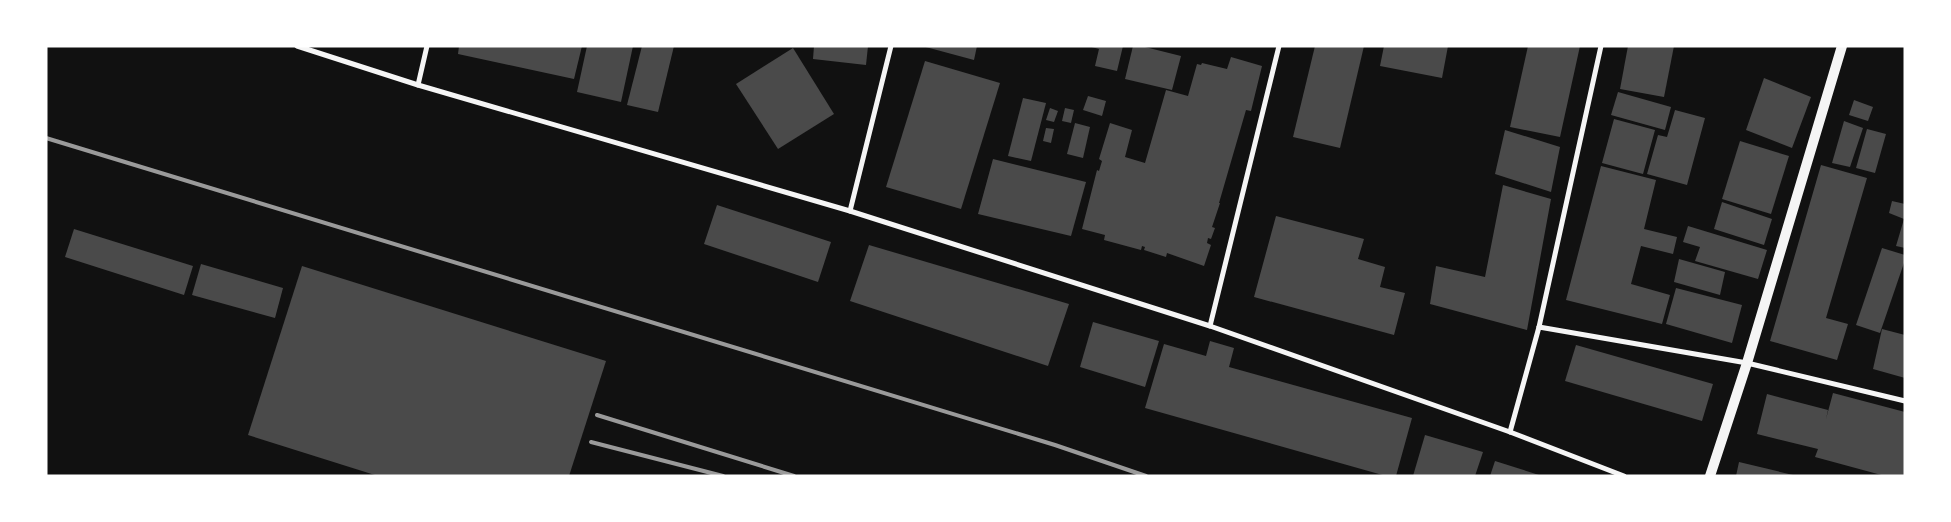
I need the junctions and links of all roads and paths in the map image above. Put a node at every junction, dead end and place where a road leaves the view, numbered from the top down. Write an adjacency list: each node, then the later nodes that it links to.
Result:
1 (297, 46): 7 (street)
2 (427, 46): 7 (street)
3 (891, 46): 8 (street)
4 (1280, 46): 9 (street)
5 (1601, 46): 10 (street)
6 (1842, 46): 11 (main road)
7 (418, 85): 8 (street)
8 (850, 211): 9 (street)
9 (1210, 326): 13 (street)
10 (1539, 327): 11 (street); 13 (street)
11 (1747, 363): 12 (street); 15 (main road)
12 (1905, 401)
13 (1510, 432): 14 (street)
14 (1624, 476)
15 (1710, 476)

